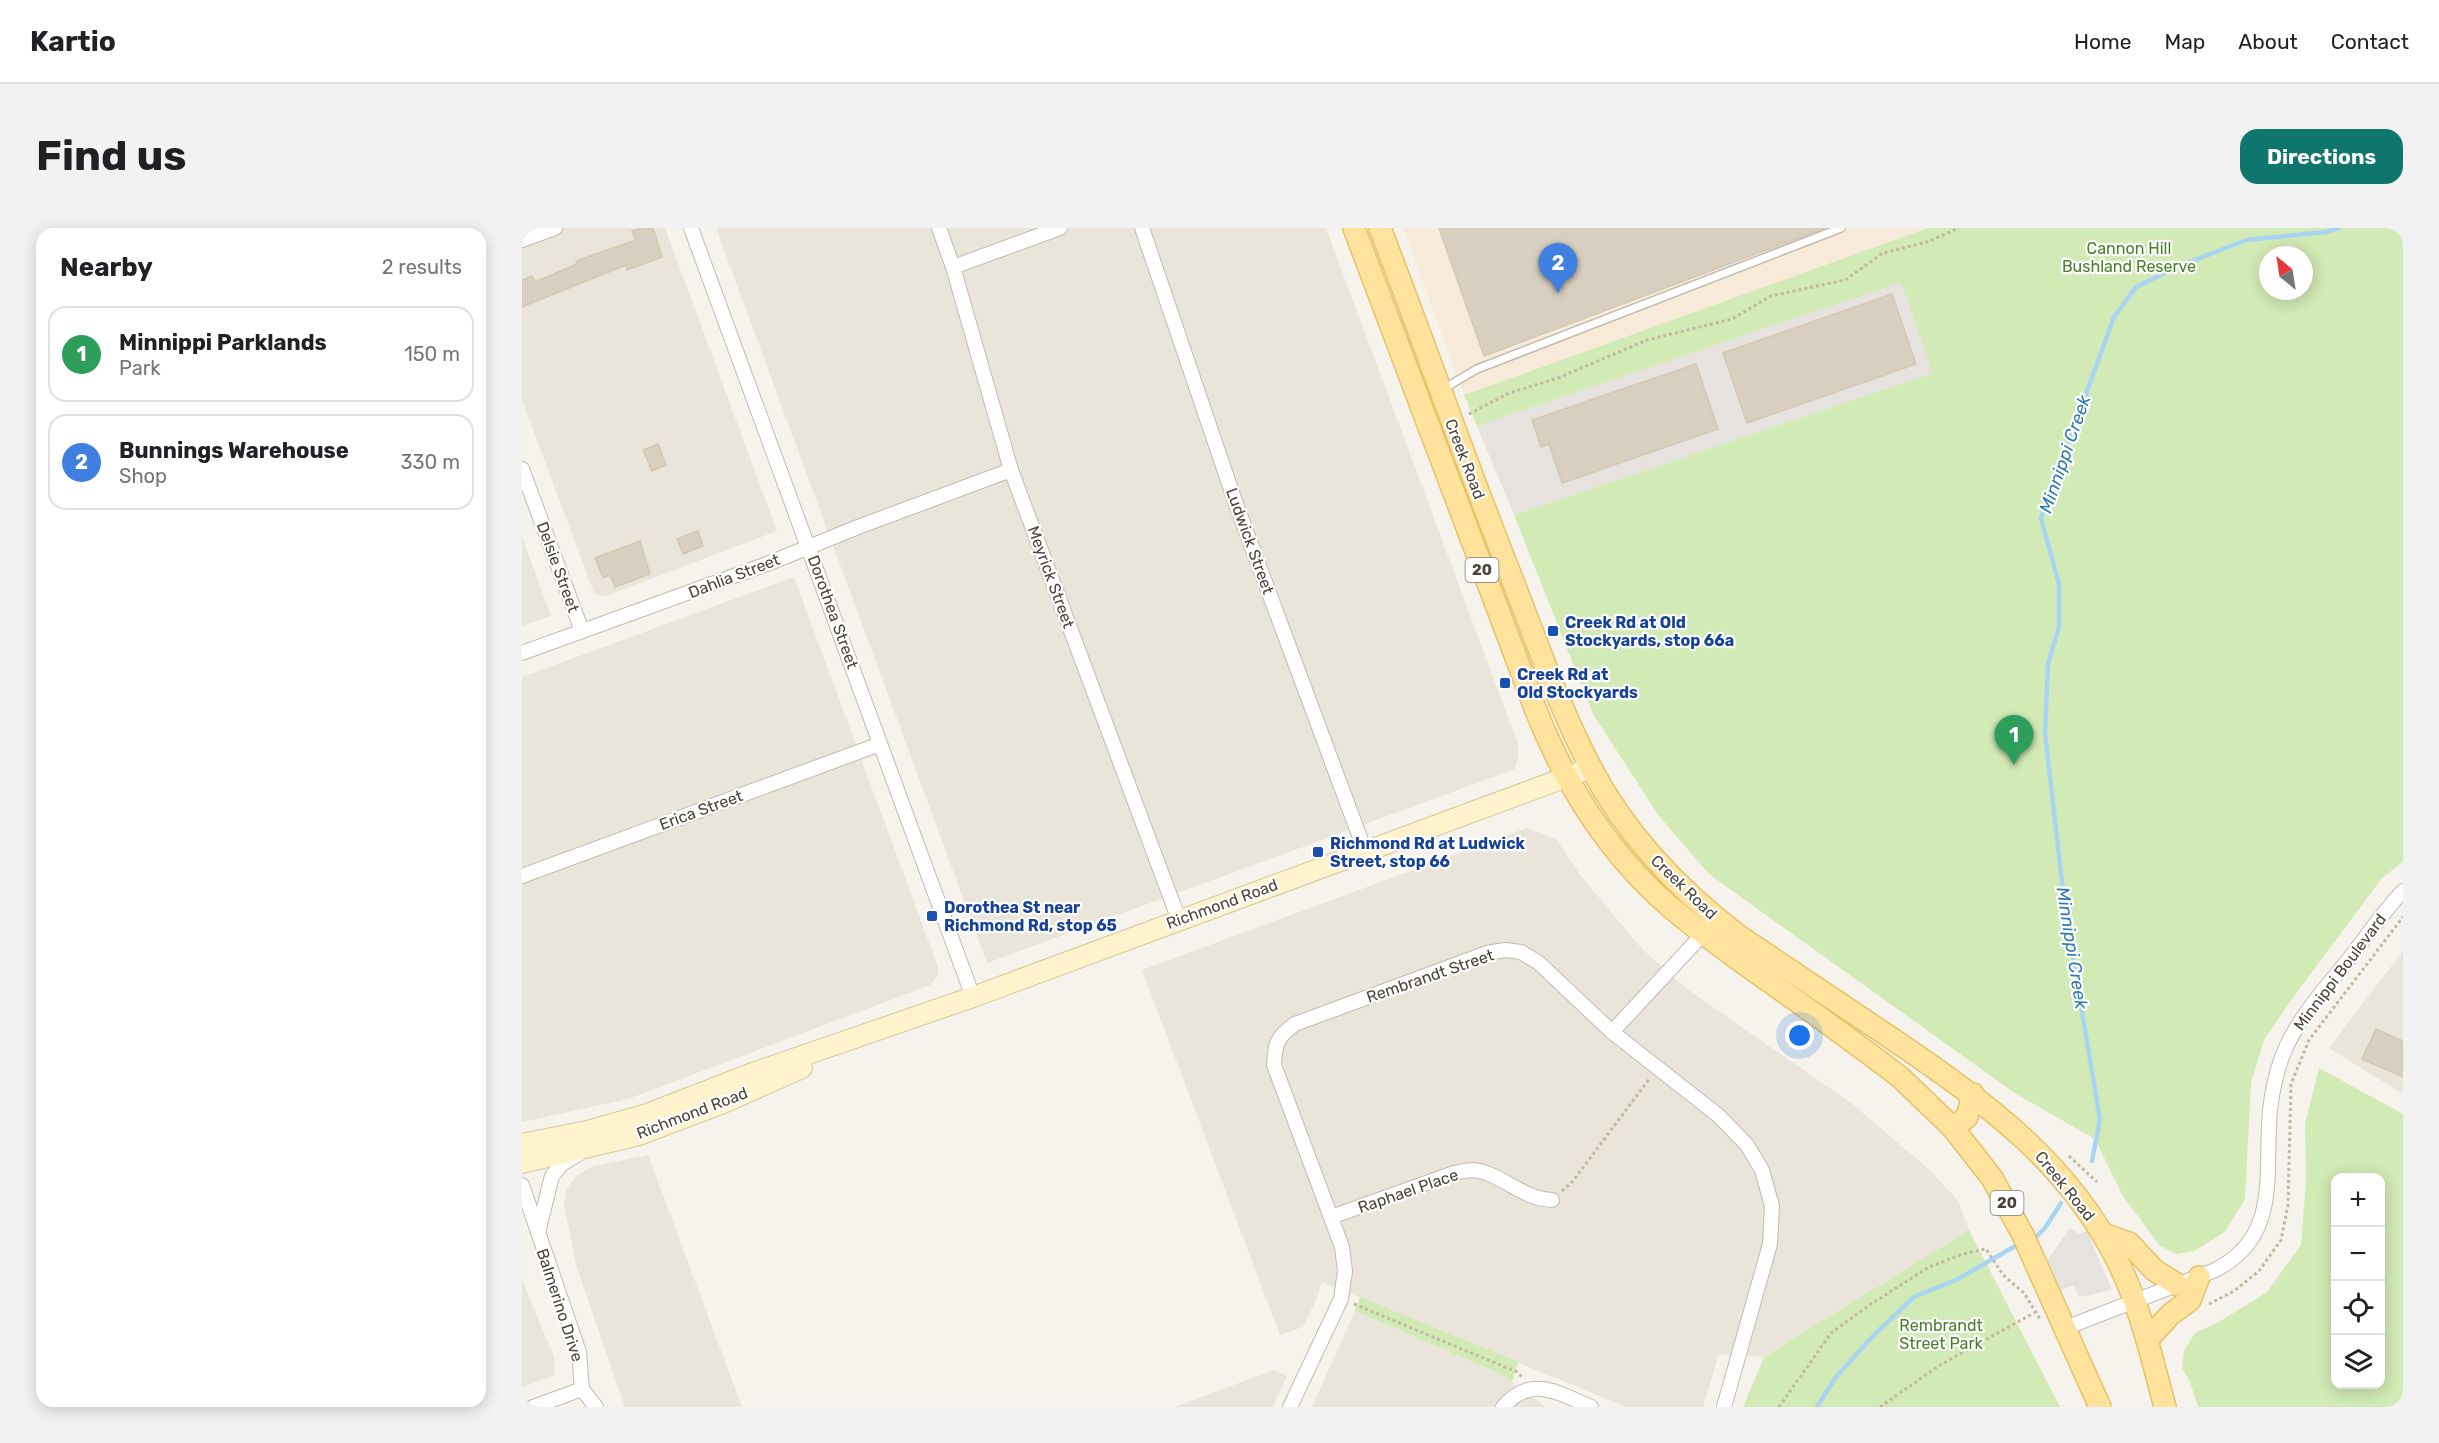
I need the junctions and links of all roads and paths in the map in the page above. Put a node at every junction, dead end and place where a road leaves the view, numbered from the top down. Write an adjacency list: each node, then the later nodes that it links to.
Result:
1 (555, 228): 10 (street)
2 (691, 228): 16 (street, Dorothea Street)
3 (939, 228): 11 (street, Meyrick Street)
4 (1060, 228): 11 (street)
5 (1142, 228): 22 (street, Ludwick Street)
6 (1354, 228): 21 (main road, Creek Road / 20)
7 (1380, 228): 12 (main road, Creek Road / 20)
8 (1841, 228): 12 (lane)
9 (1959, 228): 13 (path)
10 (522, 240)
11 (953, 267): 15 (street, Meyrick Street)
12 (1440, 391): 20 (main road, Creek Road / 20)
13 (1469, 414)
14 (522, 469): 17 (street, Delsie Street)
15 (1011, 470): 16 (street, Dahlia Street); 26 (street, Meyrick Street)
16 (809, 546): 17 (street, Dahlia Street); 19 (street, Dorothea Street)
17 (582, 631): 18 (street, Dahlia Street)
18 (522, 653)
19 (880, 744): 23 (street, Erica Street); 28 (street, Dorothea Street)
20 (1591, 768): 21 (main road, Richmond Road); 32 (main road, Creek Road / 20)
21 (1567, 778): 22 (main road, Richmond Road); 27 (main road, Creek Road / 20)
22 (1365, 851): 26 (main road, Richmond Road)
23 (522, 876)
24 (2403, 891): 45 (street, Minnippi Boulevard)
25 (2403, 917): 49 (path)
26 (1179, 920): 28 (main road, Richmond Road)
27 (1704, 934): 29 (street); 33 (main road, Creek Road / 20)
28 (974, 997): 30 (main road, Richmond Road)
29 (1612, 1032): 31 (street, Rembrandt Street); 41 (street, Rembrandt Street)
30 (854, 1040): 34 (main road, Richmond Road); 34 (main road, Richmond Road)
31 (1658, 1068): 40 (path); 60 (street, Rembrandt Street)
32 (1973, 1094): 33 (main road); 44 (main road, Creek Road / 20)
33 (1953, 1128): 50 (main road, Creek Road / 20)
34 (588, 1139): 35 (main road, Richmond Road); 37 (main road, Richmond Road); 43 (street, Balmerino Drive)
35 (522, 1144)
36 (2065, 1153): 38 (path)
37 (522, 1163)
38 (2097, 1182)
39 (522, 1185): 43 (street, Balmerino Drive)
40 (1552, 1200): 41 (street, Raphael Place)
41 (1331, 1217): 47 (street, Rembrandt Street)
42 (522, 1220): 43 (street, Balmerino Drive)
43 (538, 1234): 53 (street, Balmerino Drive)
44 (2103, 1234): 46 (main road); 48 (main road, Creek Road / 20)
45 (2199, 1277): 46 (street, Minnippi Boulevard); 51 (main road)
46 (2178, 1285): 48 (street, Minnippi Boulevard)
47 (1341, 1299): 52 (path); 57 (street, Rembrandt Street)
48 (2134, 1301): 50 (street, Minnippi Boulevard); 51 (main road, Creek Road / 20)
49 (2203, 1308)
50 (2066, 1328): 64 (main road, Creek Road / 20)
51 (2147, 1340): 65 (main road, Creek Road / 20)
52 (1532, 1388): 58 (street); 59 (street)
53 (582, 1389): 55 (street); 56 (street)
54 (1884, 1403): 61 (path); 62 (path); 63 (path)
55 (533, 1407)
56 (596, 1407)
57 (1290, 1407)
58 (1503, 1407)
59 (1591, 1407)
60 (1724, 1407)
61 (1779, 1407)
62 (1880, 1407)
63 (1888, 1407)
64 (2100, 1407)
65 (2165, 1407)

